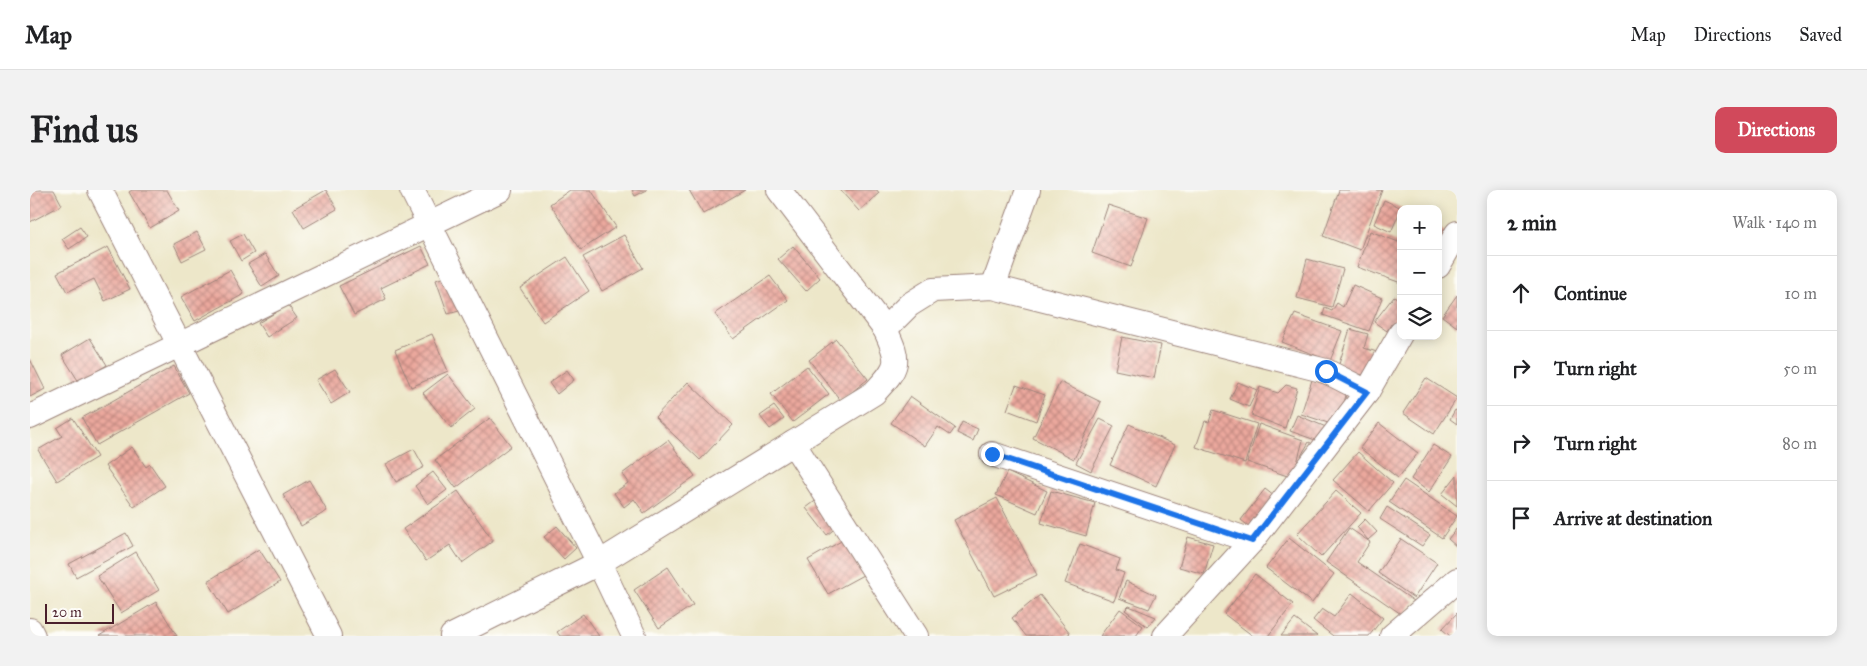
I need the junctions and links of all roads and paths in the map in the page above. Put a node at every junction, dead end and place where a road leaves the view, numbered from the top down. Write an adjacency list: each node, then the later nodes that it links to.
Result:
1 (100, 190): 12 (street)
2 (412, 190): 6 (street)
3 (500, 190): 6 (street)
4 (779, 190): 10 (street)
5 (1028, 190): 9 (street)
6 (429, 224): 12 (street); 18 (street)
7 (1457, 233): 8 (street)
8 (1442, 259)
9 (993, 287): 10 (street); 13 (street)
10 (885, 329): 15 (street)
11 (1397, 340): 13 (street)
12 (179, 345): 14 (street); 22 (street)
13 (1367, 392): 17 (street)
14 (30, 417)
15 (793, 443): 18 (street); 25 (street)
16 (992, 454): 17 (street)
17 (1252, 541): 26 (street)
18 (599, 563): 23 (street); 24 (street)
19 (1457, 580): 27 (street)
20 (30, 630): 21 (street)
21 (33, 636)
22 (329, 636)
23 (452, 636)
24 (634, 636)
25 (916, 636)
26 (1166, 636)
27 (1392, 636)

